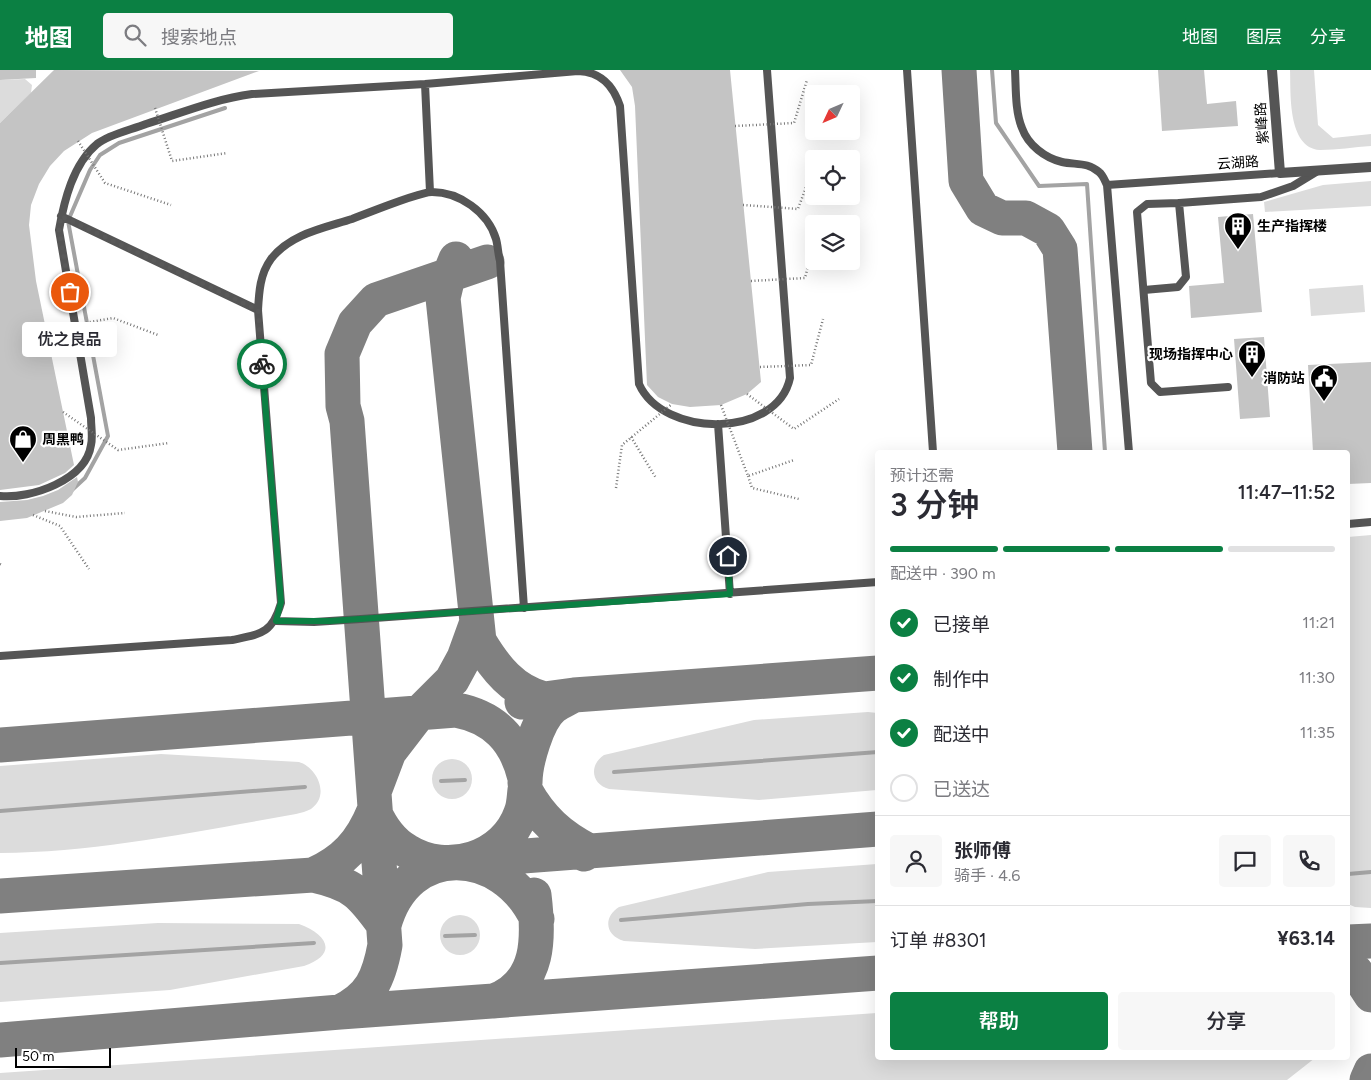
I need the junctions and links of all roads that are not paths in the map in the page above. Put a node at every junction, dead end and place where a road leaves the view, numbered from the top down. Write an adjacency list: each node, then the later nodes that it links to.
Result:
1 (768, 70): 16 (lane)
2 (907, 70): 17 (lane)
3 (1015, 70): 9 (lane)
4 (1272, 70): 8 (street, 紫峰路)
5 (425, 84): 10 (lane); 12 (lane); 16 (lane)
6 (1371, 167): 7 (street, 云湖路)
7 (1318, 171): 8 (street, 云湖路); 11 (lane)
8 (1280, 174): 9 (lane, 云湖路)
9 (1107, 185): 18 (lane)
10 (430, 192): 14 (lane); 24 (lane)
11 (1180, 202): 13 (lane); 13 (lane)
12 (61, 216): 14 (lane); 19 (lane)
13 (1144, 290): 15 (lane)
14 (258, 310): 25 (lane)
15 (1228, 387)
16 (718, 424): 23 (lane)
17 (933, 450)
18 (1129, 450)
19 (0, 496)
20 (1371, 522): 21 (lane)
21 (1350, 524)
22 (875, 582): 23 (lane)
23 (730, 594): 24 (lane)
24 (524, 608): 25 (lane)
25 (276, 621): 26 (lane)
26 (0, 656)

